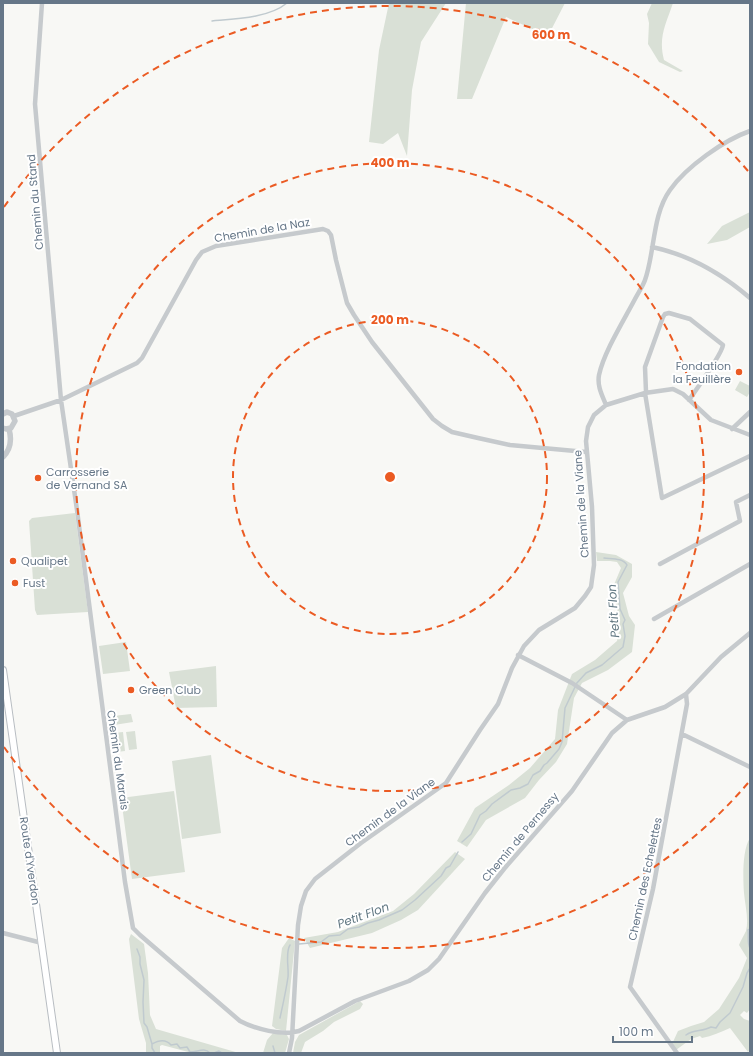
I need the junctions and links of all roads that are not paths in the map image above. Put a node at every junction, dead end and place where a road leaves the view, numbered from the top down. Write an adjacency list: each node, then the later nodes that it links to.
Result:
1 (42, 3): 6 (street, Chemin du Stand)
2 (750, 131): 3 (street)
3 (652, 247): 4 (street); 8 (street)
4 (750, 298)
5 (645, 393): 7 (street); 7 (street); 8 (street); 16 (street)
6 (61, 400): 11 (street); 15 (street, Chemin de la Naz); 31 (street, Chemin du Marais)
7 (689, 400): 13 (street)
8 (606, 404): 15 (street, Chemin de la Viane)
9 (750, 412): 13 (street)
10 (3, 414): 11 (street)
11 (14, 416): 12 (street)
12 (6, 428): 17 (street)
13 (732, 429): 14 (street)
14 (750, 435)
15 (586, 452): 23 (street, Chemin de la Viane)
16 (750, 456)
17 (3, 457)
18 (750, 496): 19 (street)
19 (660, 564)
20 (750, 564): 21 (street)
21 (654, 619)
22 (750, 633): 25 (street, Chemin de Pernessy)
23 (518, 655): 26 (street); 31 (street, Chemin de la Viane)
24 (3, 670): 30 (main road, Route d'Yverdon)
25 (686, 694): 26 (street, Chemin de Pernessy); 27 (street, Chemin des Echelettes)
26 (627, 720): 31 (street, Chemin de Pernessy)
27 (682, 734): 28 (street); 34 (street, Chemin des Echelettes)
28 (750, 767)
29 (3, 933): 30 (street)
30 (42, 943): 32 (main road, Route d'Yverdon)
31 (292, 1032): 33 (street, Chemin de la Viane)
32 (57, 1053)
33 (289, 1053)
34 (677, 1053)

